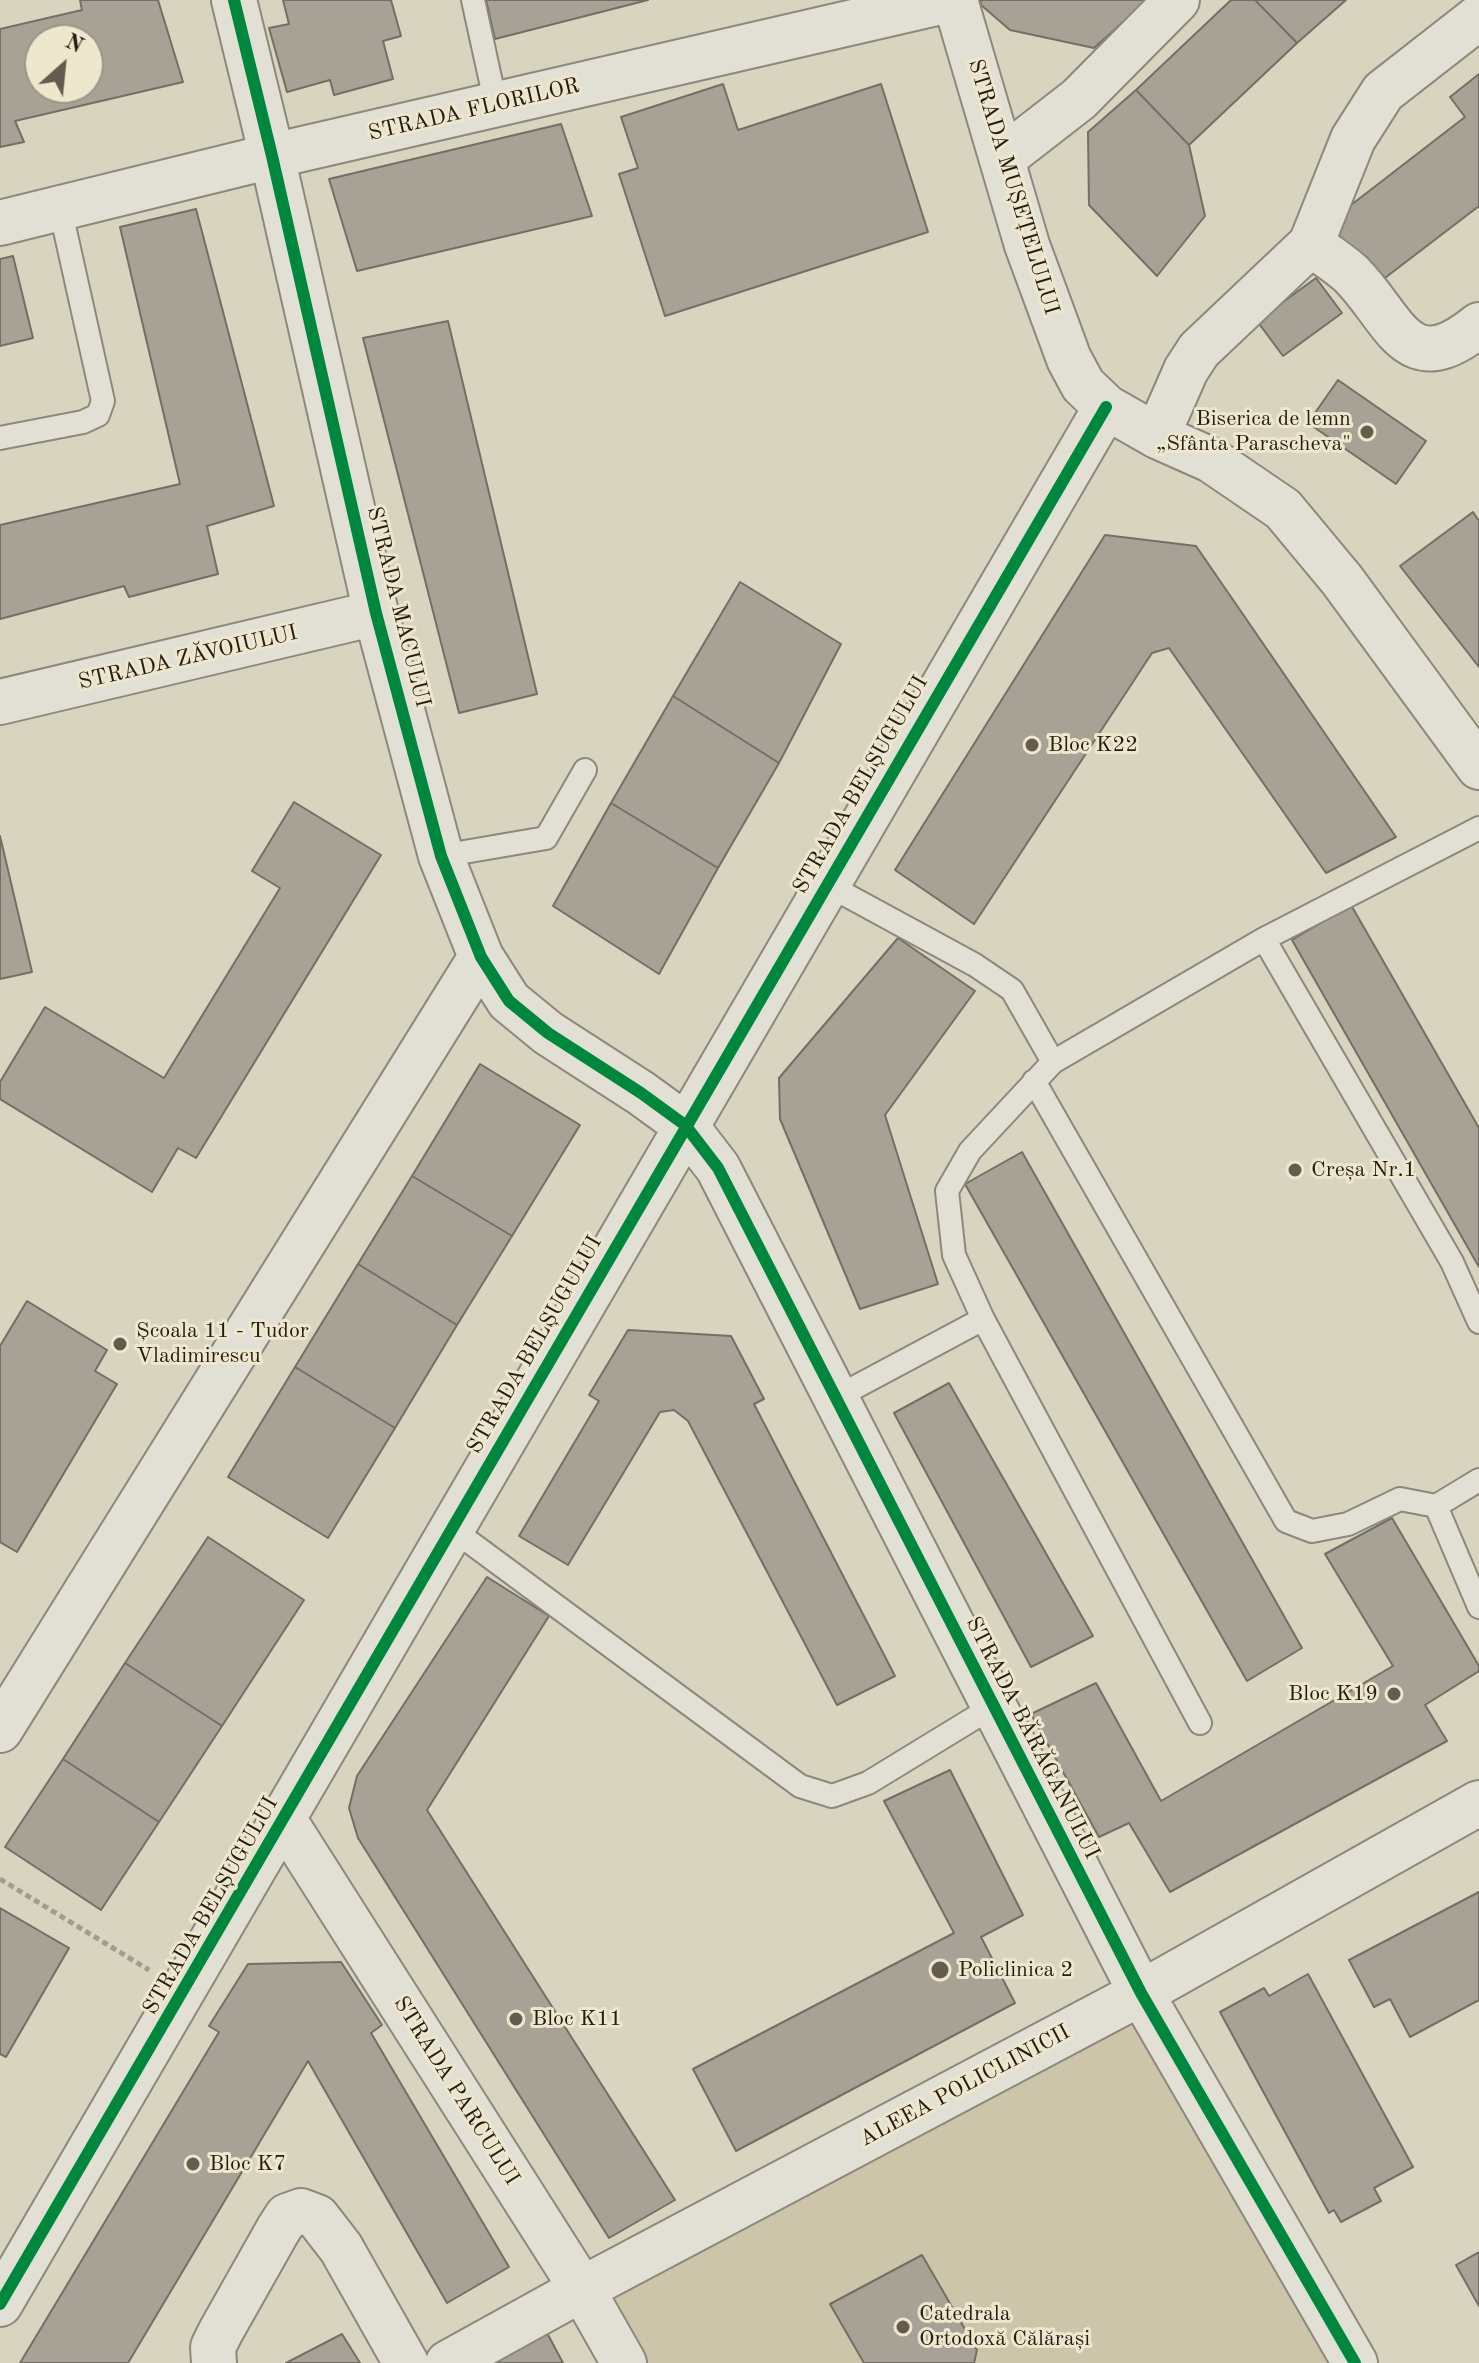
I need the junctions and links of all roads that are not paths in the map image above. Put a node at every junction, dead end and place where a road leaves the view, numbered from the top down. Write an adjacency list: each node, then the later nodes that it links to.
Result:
1 (234, 0): 7 (street, STRADA MACULUI)
2 (473, 0): 6 (lane)
3 (952, 0): 6 (street, STRADA FLORILOR); 8 (street, STRADA MUȘEȚELULUI)
4 (1177, 0): 8 (street)
5 (1479, 17): 11 (street)
6 (496, 105): 7 (street, STRADA FLORILOR)
7 (272, 156): 9 (street, STRADA FLORILOR); 16 (street, STRADA MACULUI)
8 (1003, 158): 13 (street, STRADA MUȘEȚELULUI)
9 (60, 208): 10 (street, STRADA FLORILOR); 15 (lane)
10 (0, 223)
11 (1311, 244): 12 (street); 14 (street)
12 (1479, 325)
13 (1106, 407): 14 (street, STRADA MUȘEȚELULUI); 22 (street, STRADA BELȘUGULUI)
14 (1157, 436): 18 (street, STRADA MUȘEȚELULUI)
15 (0, 438)
16 (376, 613): 17 (street, STRADA ZĂVOIULUI); 21 (street, STRADA MACULUI)
17 (0, 702)
18 (1479, 767)
19 (585, 770): 21 (lane)
20 (1479, 828): 23 (lane)
21 (441, 856): 24 (street, STRADA MACULUI)
22 (826, 884): 25 (lane); 27 (street, STRADA BELȘUGULUI)
23 (1264, 939): 25 (lane); 29 (lane)
24 (481, 957): 27 (street, STRADA MACULUI); 37 (street)
25 (1053, 1062): 26 (lane)
26 (1034, 1081): 28 (lane); 32 (lane)
27 (685, 1125): 30 (street, STRADA BĂRĂGANULUI); 33 (street, STRADA BELȘUGULUI)
28 (983, 1319): 30 (lane); 36 (lane)
29 (1479, 1322)
30 (835, 1398): 35 (street, STRADA BĂRĂGANULUI)
31 (1479, 1480): 32 (lane)
32 (1436, 1506): 34 (lane)
33 (452, 1529): 35 (lane); 39 (street, STRADA BELȘUGULUI)
34 (1479, 1607)
35 (994, 1706): 40 (street, STRADA BĂRĂGANULUI)
36 (1200, 1723)
37 (0, 1730)
38 (1479, 1803): 40 (street, ALEEA POLICLINICII)
39 (284, 1820): 41 (street, STRADA PARCULUI); 42 (street, STRADA BELȘUGULUI)
40 (1141, 1993): 41 (street, ALEEA POLICLINICII); 47 (street, STRADA BĂRĂGANULUI)
41 (582, 2289): 45 (street, ALEEA POLICLINICII); 46 (street, STRADA PARCULUI)
42 (0, 2304)
43 (214, 2363): 44 (street)
44 (406, 2363)
45 (448, 2363)
46 (624, 2363)
47 (1355, 2363)

